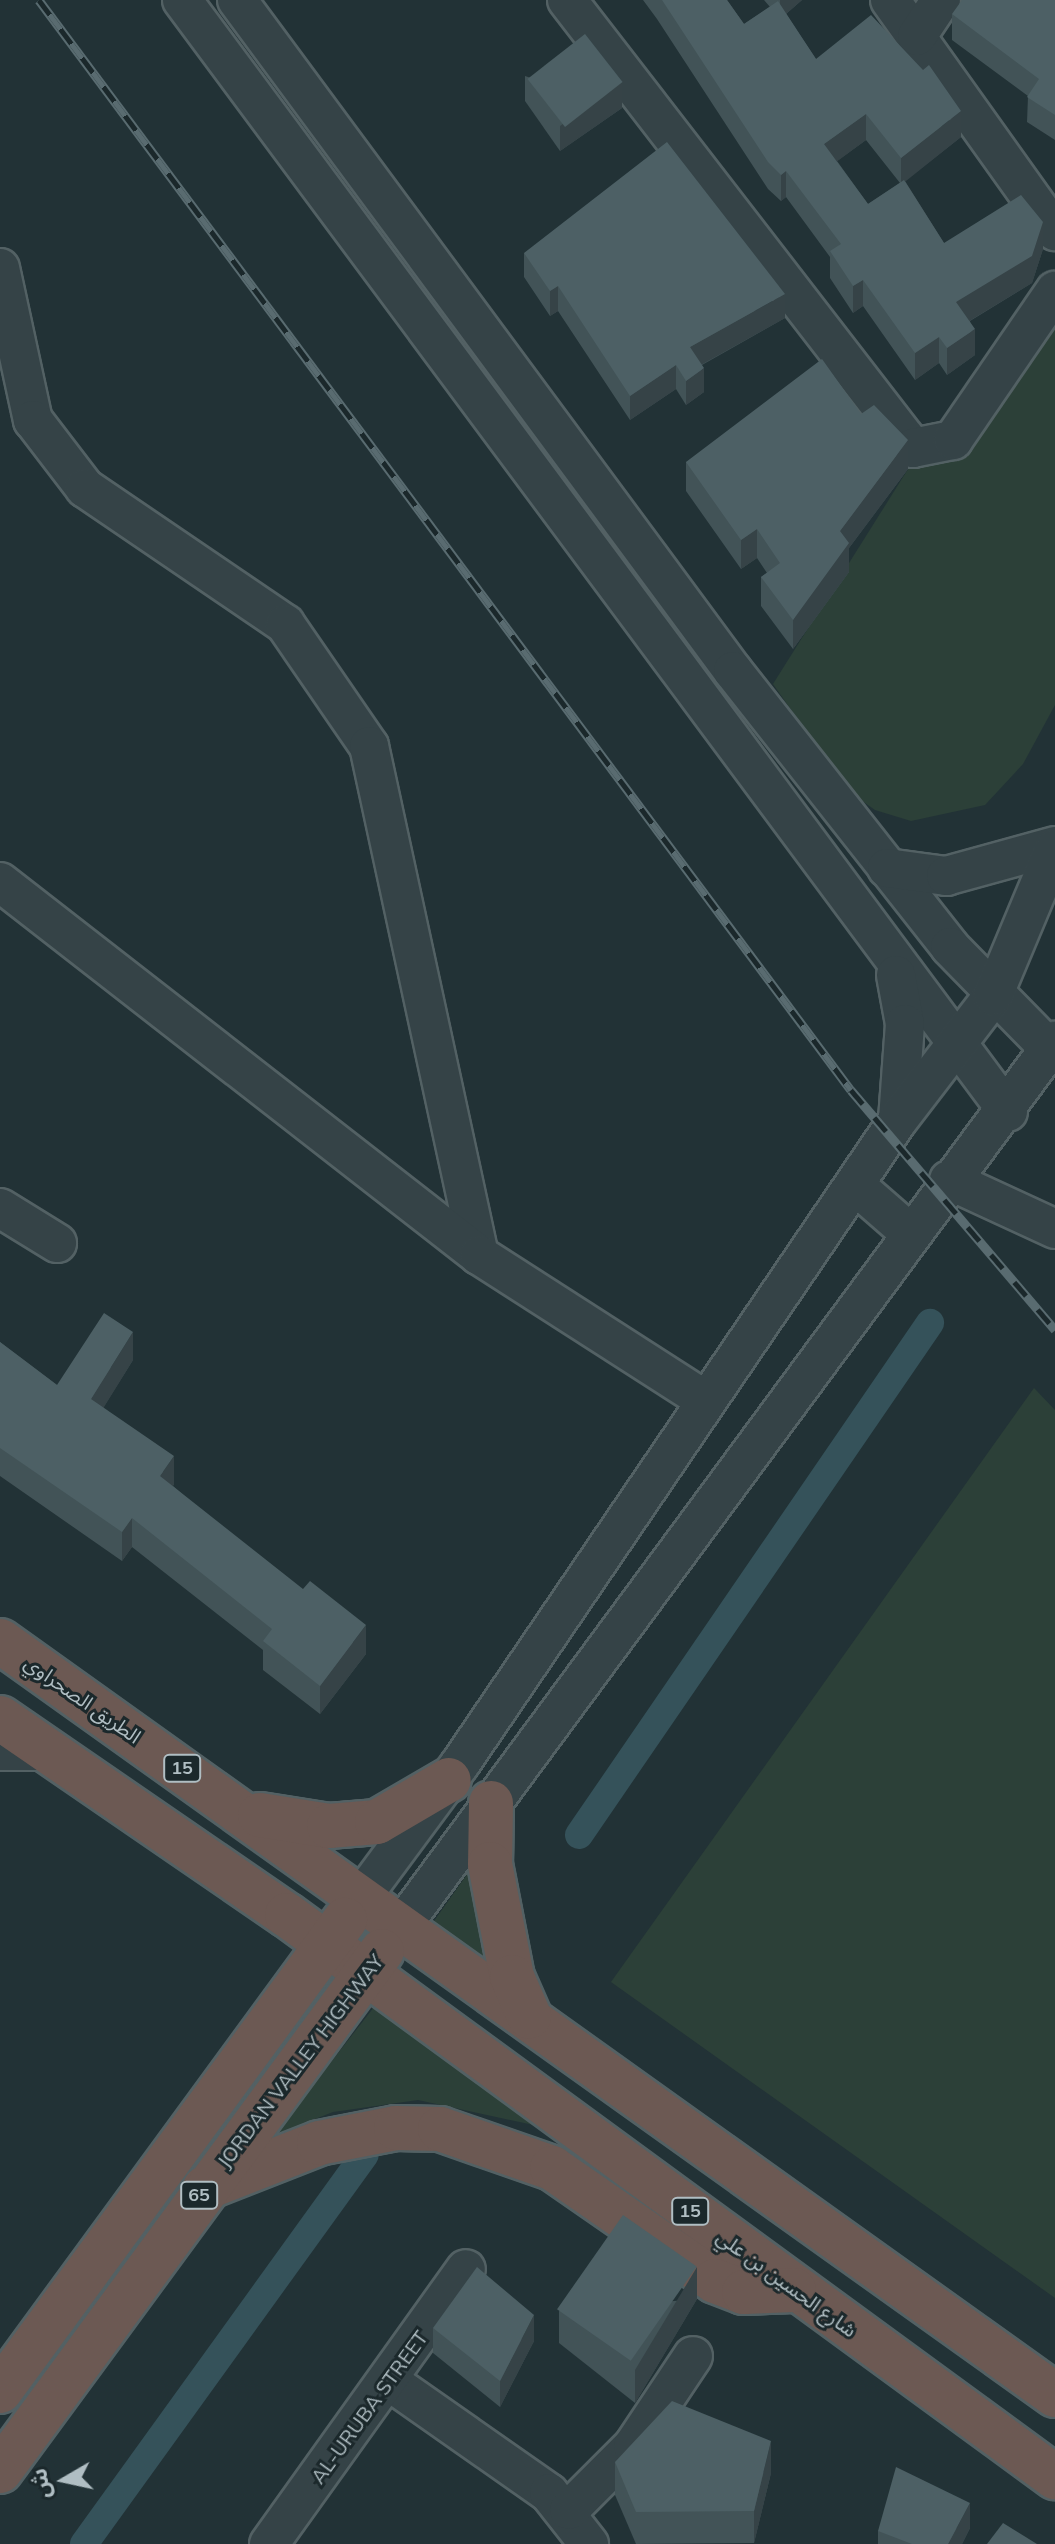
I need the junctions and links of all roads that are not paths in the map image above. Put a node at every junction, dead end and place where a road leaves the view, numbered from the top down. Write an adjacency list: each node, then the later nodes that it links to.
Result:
1 (182, 0): 13 (street)
2 (237, 0): 11 (street)
3 (567, 0): 9 (street)
4 (890, 0): 6 (street)
5 (941, 0): 6 (street)
6 (917, 36): 7 (street)
7 (1055, 231)
8 (0, 268): 25 (street)
9 (1055, 291)
10 (1055, 847): 11 (street); 14 (street)
11 (887, 868): 14 (street)
12 (0, 882): 25 (street)
13 (893, 961): 15 (street); 18 (street)
14 (993, 996): 15 (street); 16 (street)
15 (955, 1045): 17 (street); 18 (street)
16 (1052, 1045): 17 (street)
17 (1008, 1112): 19 (street)
18 (898, 1120): 20 (street)
19 (949, 1180): 22 (street); 23 (street)
20 (855, 1185): 23 (street); 26 (street)
21 (0, 1208): 24 (street)
22 (1055, 1229)
23 (910, 1233): 32 (street)
24 (57, 1243)
25 (479, 1255): 26 (street)
26 (706, 1401): 31 (street)
27 (0, 1641): 33 (highway, الطريق الصحراوي / 15)
28 (0, 1718): 30 (highway, 15)
29 (0, 1751): 30 (street)
30 (50, 1751): 35 (highway, 15)
31 (449, 1780): 33 (highway); 34 (street)
32 (491, 1803): 36 (street); 39 (highway)
33 (248, 1813): 34 (highway, الطريق الصحراوي / 15)
34 (363, 1895): 36 (highway, 15); 37 (highway, 65)
35 (260, 1897): 37 (highway, 15); 40 (highway)
36 (403, 1924): 38 (highway, JORDAN VALLEY HIGHWAY / 65); 39 (highway, 15)
37 (327, 1944): 38 (highway, شارع الحسين بن علي / 15); 40 (highway, 65)
38 (366, 1972): 41 (highway, JORDAN VALLEY HIGHWAY / 65); 43 (highway, شارع الحسين بن علي / 15)
39 (529, 2016): 47 (highway, 15)
40 (266, 2029): 46 (highway, 65)
41 (203, 2189): 43 (highway); 48 (highway, JORDAN VALLEY HIGHWAY / 65)
42 (466, 2269): 45 (street, AL-URUBA STREET)
43 (794, 2290): 49 (highway, شارع الحسين بن علي / 15)
44 (693, 2356): 50 (street)
45 (389, 2381): 50 (street); 51 (street, AL-URUBA STREET)
46 (0, 2391)
47 (1055, 2395)
48 (0, 2471)
49 (1055, 2477)
50 (569, 2510): 52 (street)
51 (269, 2544)
52 (589, 2544)

